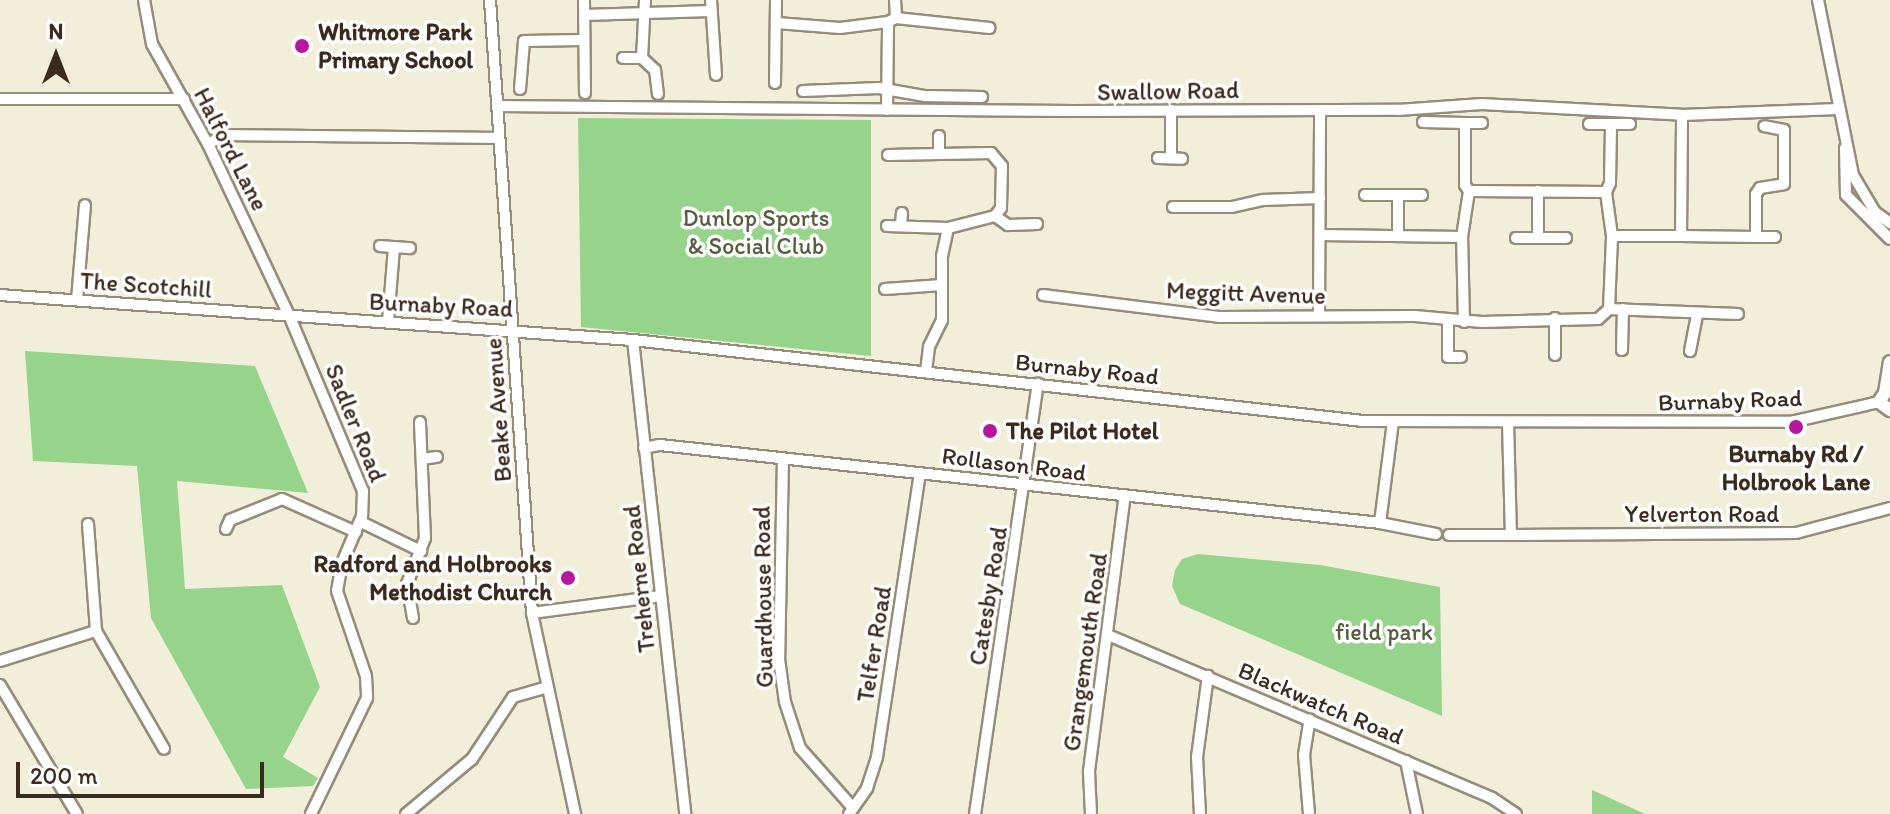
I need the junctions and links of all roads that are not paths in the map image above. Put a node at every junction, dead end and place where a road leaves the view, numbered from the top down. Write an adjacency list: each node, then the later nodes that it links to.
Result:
1 (144, 0): 26 (street, Halford Lane)
2 (490, 0): 27 (street, Beake Avenue)
3 (584, 0): 9 (street)
4 (645, 0): 10 (street)
5 (776, 0): 12 (street)
6 (895, 0): 11 (street)
7 (1820, 1): 28 (street)
8 (710, 6): 10 (street); 17 (street)
9 (585, 15): 10 (street); 14 (street)
10 (645, 15): 16 (street)
11 (892, 20): 12 (street); 13 (street); 20 (street)
12 (777, 23): 18 (street)
13 (989, 28)
14 (581, 40): 19 (street); 22 (street)
15 (623, 58): 16 (street)
16 (642, 58): 23 (street)
17 (716, 75)
18 (775, 83)
19 (520, 89)
20 (887, 89): 21 (street); 24 (street); 29 (street)
21 (803, 91)
22 (585, 93)
23 (658, 94)
24 (982, 97)
25 (0, 99): 26 (street)
26 (184, 99): 42 (street, Halford Lane)
27 (497, 106): 29 (street, Swallow Road); 41 (street, Beake Avenue)
28 (1838, 109): 32 (street, Swallow Road); 43 (street)
29 (887, 110): 30 (street, Swallow Road)
30 (1171, 110): 31 (street, Swallow Road); 46 (street)
31 (1320, 110): 32 (street, Swallow Road); 53 (street)
32 (1682, 115): 66 (street)
33 (1423, 122): 34 (street)
34 (1465, 123): 35 (street); 47 (street)
35 (1482, 123)
36 (1589, 124): 37 (street)
37 (1611, 124): 38 (street); 49 (street)
38 (1630, 124)
39 (1764, 126): 68 (street)
40 (939, 136): 44 (street)
41 (498, 138): 42 (street); 92 (street, Beake Avenue)
42 (208, 144): 86 (street, Halford Lane)
43 (1845, 146): 58 (street); 73 (street)
44 (939, 154): 45 (street); 57 (street)
45 (888, 155)
46 (1158, 158)
47 (1469, 191): 48 (street); 67 (street)
48 (1538, 191): 49 (street); 71 (street)
49 (1606, 192): 65 (street)
50 (1365, 195): 51 (street)
51 (1398, 195): 52 (street); 64 (street)
52 (1422, 195)
53 (1320, 198): 55 (street); 63 (street)
54 (85, 205): 81 (street)
55 (1173, 207)
56 (902, 213): 61 (street)
57 (995, 216): 59 (street); 62 (street)
58 (1890, 223)
59 (1037, 224)
60 (887, 226): 61 (street)
61 (901, 226): 62 (street)
62 (948, 228): 77 (street)
63 (1320, 235): 64 (street); 87 (street)
64 (1398, 236): 67 (street)
65 (1612, 236): 66 (street); 82 (street)
66 (1681, 236): 68 (street)
67 (1462, 237): 91 (street)
68 (1756, 237): 69 (street)
69 (1775, 237)
70 (1516, 238): 71 (street)
71 (1538, 238): 72 (street)
72 (1566, 238)
73 (1890, 239)
74 (380, 246): 75 (street)
75 (394, 247): 76 (street); 89 (street)
76 (410, 248)
77 (942, 285): 78 (street); 99 (street)
78 (885, 289)
79 (0, 295): 81 (street, The Scotchill)
80 (1043, 295): 87 (street, Meggitt Avenue)
81 (77, 300): 86 (street, The Scotchill)
82 (1609, 309): 83 (street, Meggitt Avenue); 88 (street, Meggitt Avenue)
83 (1623, 309): 84 (street, Meggitt Avenue); 94 (street)
84 (1697, 314): 85 (street, Meggitt Avenue); 95 (street)
85 (1738, 314)
86 (289, 315): 89 (street, Burnaby Road); 116 (street, Sadler Road)
87 (1319, 316): 90 (street, Meggitt Avenue)
88 (1555, 318): 91 (street, Meggitt Avenue); 96 (street)
89 (388, 322): 92 (street, Burnaby Road)
90 (1448, 322): 91 (street, Meggitt Avenue); 97 (street)
91 (1464, 322)
92 (513, 329): 93 (street, Burnaby Road); 122 (street, Beake Avenue)
93 (633, 340): 99 (street, Burnaby Road); 105 (street, Treherne Road)
94 (1622, 350)
95 (1690, 351)
96 (1555, 355)
97 (1461, 357)
98 (1890, 362): 101 (main road)
99 (926, 372): 100 (street, Burnaby Road)
100 (1038, 384): 103 (street, Burnaby Road); 110 (street, Catesby Road)
101 (1886, 399): 104 (street, Burnaby Road)
102 (420, 422): 108 (street)
103 (1393, 422): 104 (street, Burnaby Road); 114 (street)
104 (1508, 422): 119 (street)
105 (644, 448): 107 (street, Rollason Road); 121 (street, Treherne Road)
106 (437, 457): 108 (street)
107 (783, 458): 109 (street, Rollason Road); 133 (street, Guardhouse Road)
108 (422, 459): 120 (street)
109 (920, 473): 110 (street, Rollason Road); 133 (street, Telfer Road)
110 (1026, 486): 111 (street, Rollason Road); 139 (street, Catesby Road)
111 (1125, 495): 114 (street, Rollason Road); 125 (street, Grangemouth Road)
112 (1890, 508): 119 (street, Yelverton Road)
113 (227, 523): 116 (street)
114 (1380, 523): 117 (street, Rollason Road)
115 (88, 524): 124 (street)
116 (358, 527): 120 (street); 135 (street, Sadler Road)
117 (1436, 534)
118 (1449, 535): 119 (street, Yelverton Road)
119 (1511, 535)
120 (421, 551): 123 (street)
121 (661, 596): 122 (street); 138 (street, Treherne Road)
122 (532, 613): 129 (street, Beake Avenue)
123 (413, 618)
124 (96, 631): 126 (street); 131 (street)
125 (1108, 635): 127 (street, Blackwatch Road); 140 (street, Grangemouth Road)
126 (0, 661)
127 (1208, 676): 130 (street, Blackwatch Road); 141 (street)
128 (0, 685): 134 (street)
129 (544, 688): 136 (street); 137 (street, Beake Avenue)
130 (1310, 719): 132 (street, Blackwatch Road); 142 (street)
131 (164, 749)
132 (1406, 761): 143 (street); 144 (street, Blackwatch Road)
133 (851, 811)
134 (77, 814)
135 (311, 814)
136 (406, 814)
137 (575, 814)
138 (685, 814)
139 (975, 814)
140 (1091, 814)
141 (1200, 814)
142 (1309, 814)
143 (1417, 814)
144 (1516, 814)

